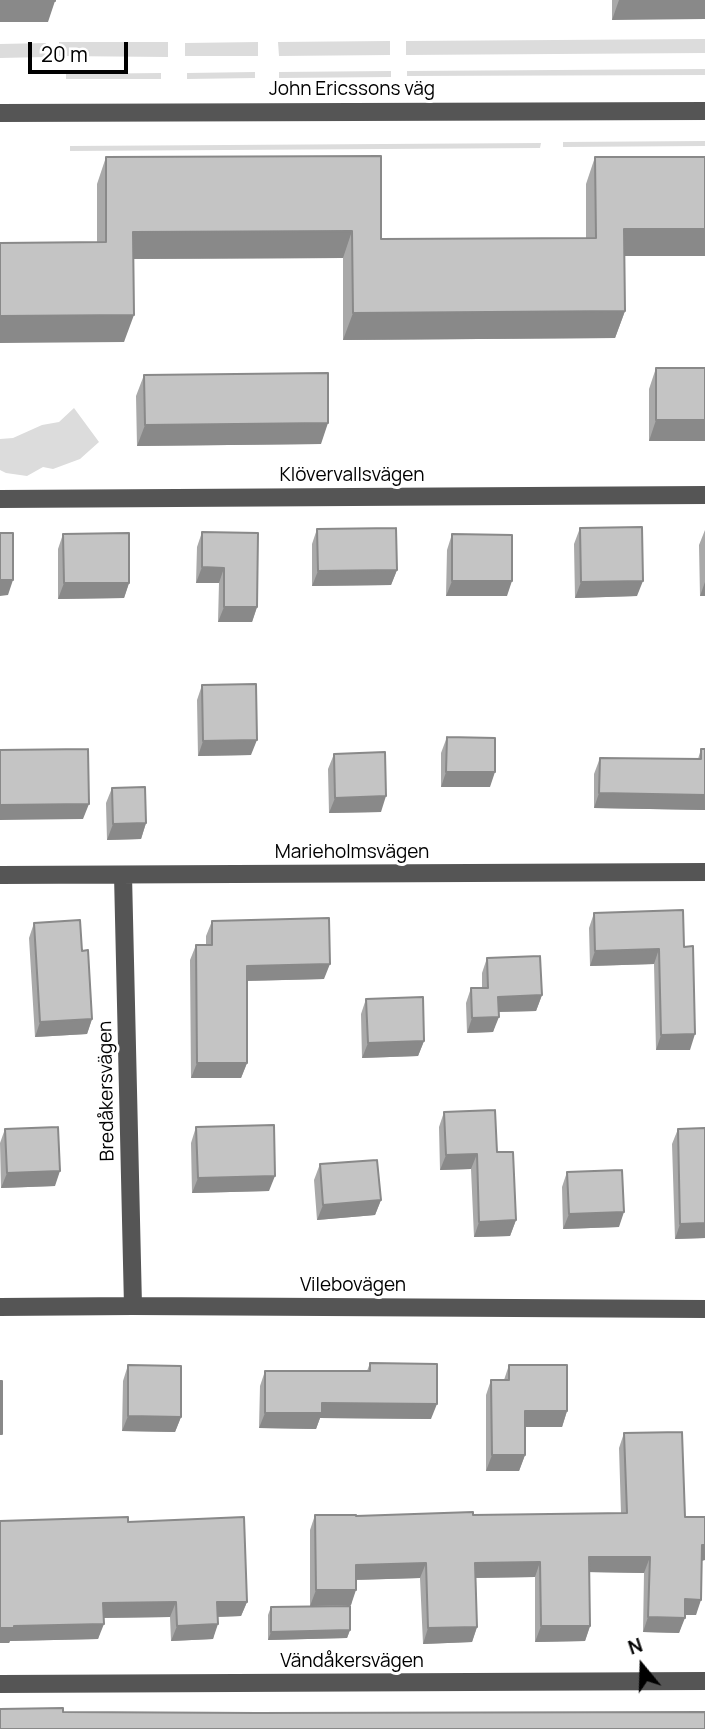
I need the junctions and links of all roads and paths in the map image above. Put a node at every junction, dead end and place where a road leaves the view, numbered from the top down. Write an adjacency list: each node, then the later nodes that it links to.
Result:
1 (705, 111): 2 (street, John Ericssons väg)
2 (0, 113)
3 (705, 495): 4 (street, Klövervallsvägen)
4 (0, 499)
5 (705, 872): 7 (street, Marieholmsvägen)
6 (0, 875): 7 (street, Marieholmsvägen)
7 (123, 875): 8 (street, Bredåkersvägen)
8 (133, 1306): 9 (street, Vilebovägen); 10 (street, Vilebovägen)
9 (0, 1307)
10 (705, 1309)
11 (705, 1681): 12 (street, Vändåkersvägen)
12 (0, 1684)

